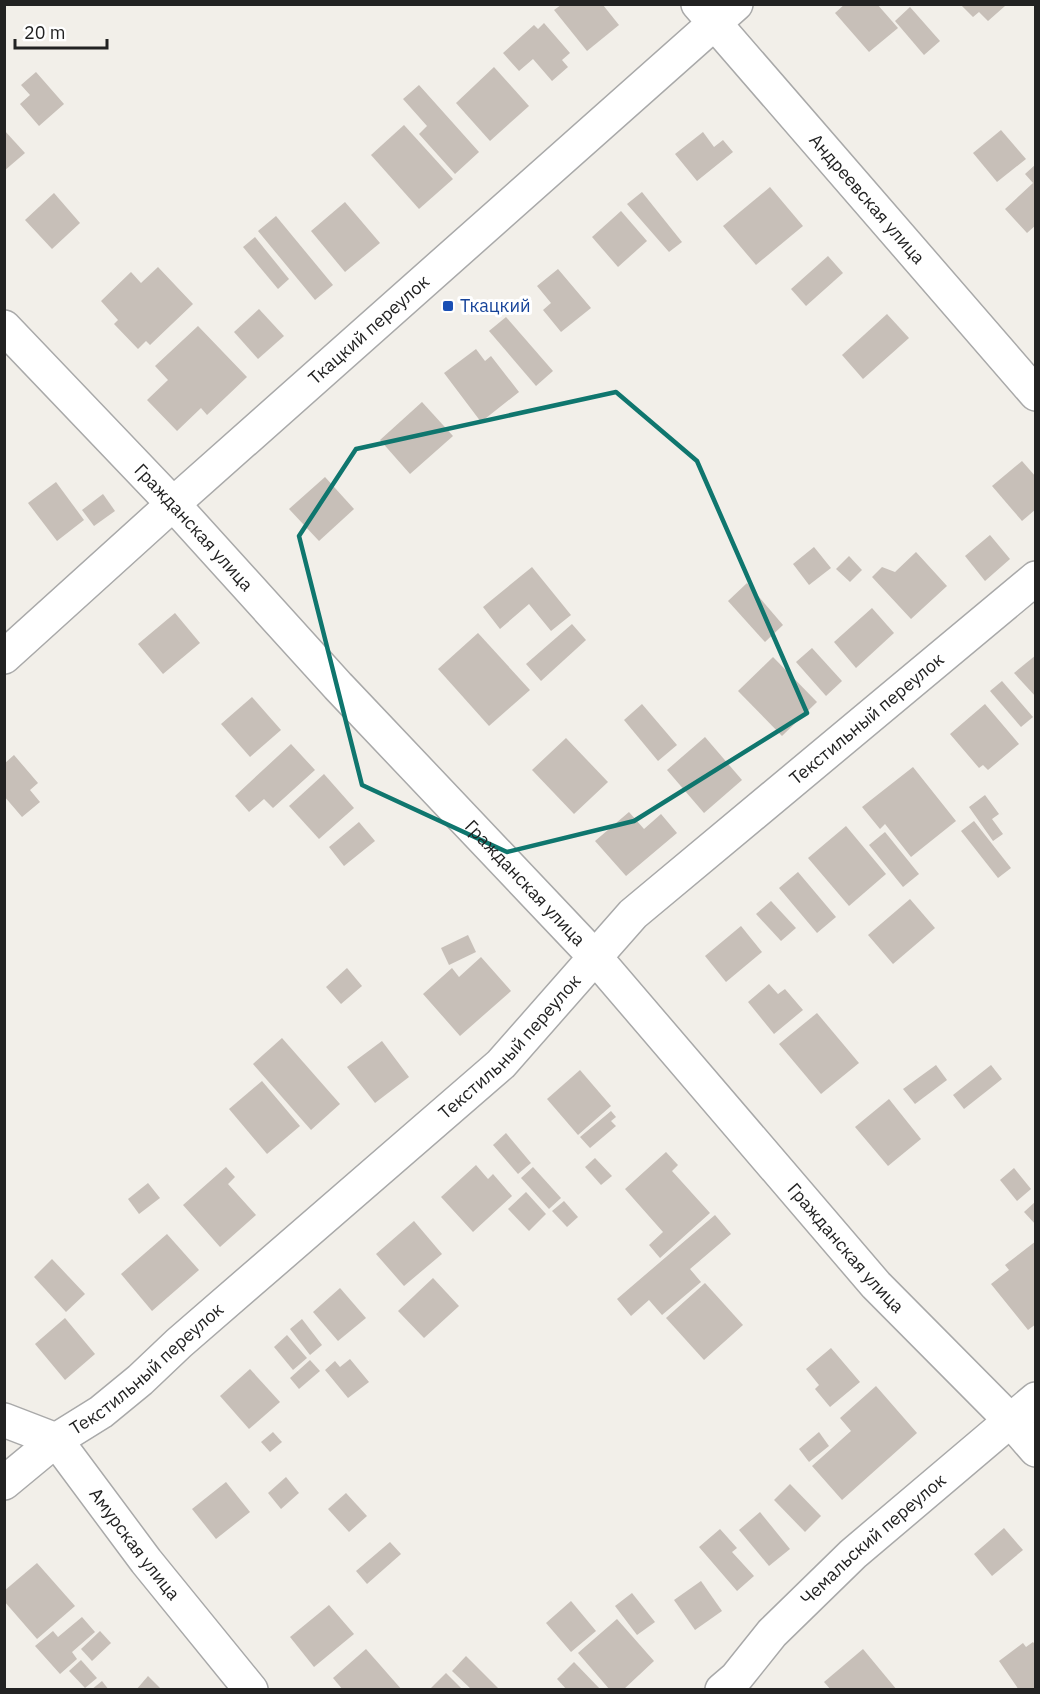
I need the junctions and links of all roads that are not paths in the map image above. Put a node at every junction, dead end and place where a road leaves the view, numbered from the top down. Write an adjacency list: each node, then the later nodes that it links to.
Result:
1 (716, 11): 3 (street, Андреевская улица); 4 (street, Ткацкий переулок)
2 (4, 327): 4 (street, Гражданская улица)
3 (1035, 394)
4 (173, 504): 6 (street, Ткацкий переулок); 7 (street, Гражданская улица)
5 (1035, 578): 7 (street, Текстильный переулок)
6 (4, 657)
7 (595, 957): 10 (street, Гражданская улица); 11 (street, Текстильный переулок)
8 (1035, 1399): 10 (street, Чемальский переулок)
9 (4, 1420): 11 (street)
10 (1010, 1420): 12 (street, Гражданская улица); 14 (street, Чемальский переулок)
11 (56, 1440): 13 (street, Текстильный переулок); 15 (street, Амурская улица)
12 (1035, 1450)
13 (4, 1484)
14 (735, 1686)
15 (251, 1689)

